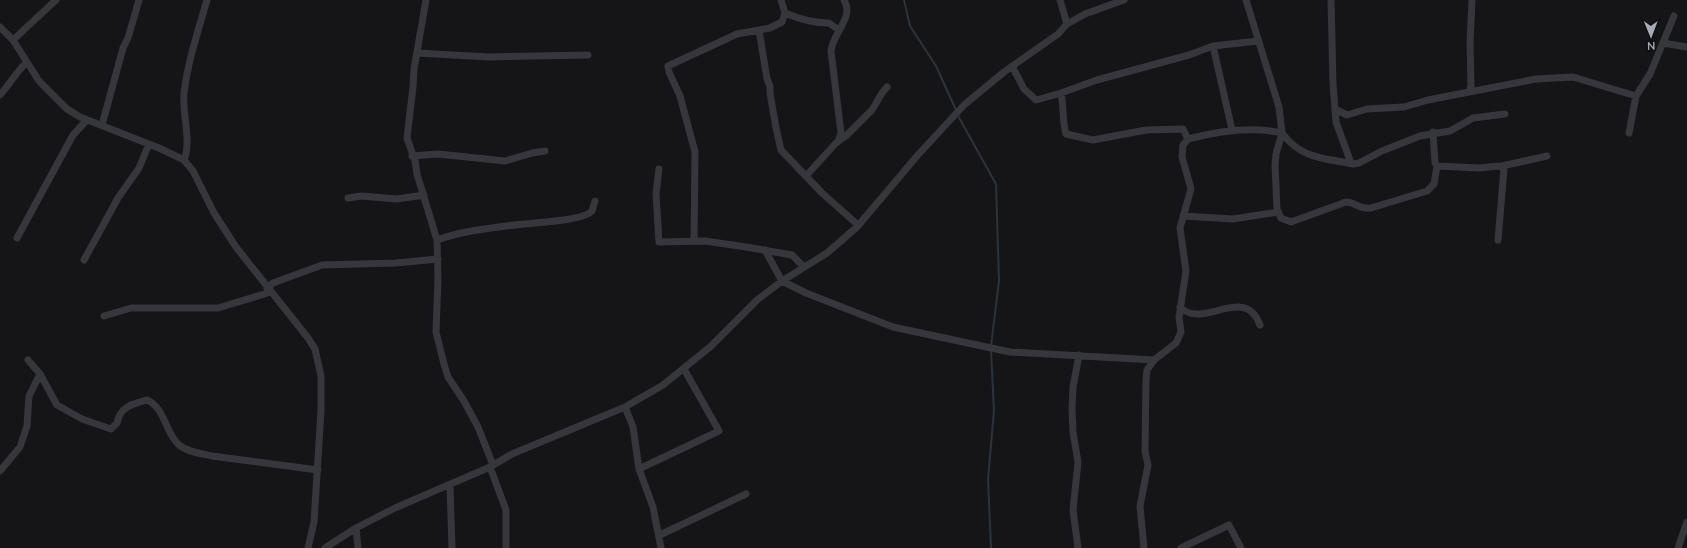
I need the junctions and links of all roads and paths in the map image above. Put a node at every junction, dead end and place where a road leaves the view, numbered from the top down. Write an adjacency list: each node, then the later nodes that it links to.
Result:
1 (56, 0): 18 (street)
2 (139, 0): 35 (street)
3 (207, 0): 46 (street)
4 (426, 0): 23 (street)
5 (780, 0): 12 (street)
6 (844, 0): 17 (street)
7 (1060, 0): 14 (street)
8 (1124, 0): 14 (street)
9 (1246, 0): 19 (street)
10 (1331, 0): 32 (street)
11 (1472, 0): 28 (street)
12 (786, 13): 16 (street); 17 (street)
13 (1674, 16): 20 (street)
14 (1067, 24): 26 (street)
15 (0, 28): 18 (street)
16 (759, 30): 51 (street); 60 (street)
17 (839, 30): 41 (street)
18 (13, 40): 25 (street)
19 (1258, 41): 21 (street); 39 (street)
20 (1663, 43): 22 (street); 31 (street)
21 (1213, 46): 29 (street); 36 (street)
22 (1687, 47)
23 (416, 53): 24 (street); 44 (street)
24 (588, 55)
25 (27, 62): 30 (street); 34 (street)
26 (1012, 66): 29 (street); 57 (street)
27 (887, 87): 41 (street)
28 (1468, 92): 31 (street); 32 (street)
29 (1061, 93): 40 (street)
30 (0, 95)
31 (1636, 96): 38 (street)
32 (1335, 109): 47 (street)
33 (1505, 114): 37 (street)
34 (87, 120): 35 (street); 58 (street)
35 (102, 125): 42 (street)
36 (1232, 130): 39 (street); 40 (street)
37 (1433, 132): 47 (street); 48 (street)
38 (1629, 132)
39 (1282, 133): 47 (street); 55 (street)
40 (1188, 139): 56 (street)
41 (838, 142): 51 (street)
42 (149, 144): 46 (street); 64 (street)
43 (545, 151): 44 (street)
44 (412, 156): 52 (street)
45 (1547, 156): 49 (street)
46 (184, 160): 67 (street)
47 (1352, 163)
48 (1437, 166): 49 (street); 55 (street)
49 (1502, 166): 61 (street)
50 (659, 169): 60 (street)
51 (806, 176): 57 (street)
52 (424, 195): 53 (street); 59 (street)
53 (348, 198)
54 (595, 201): 59 (street)
55 (1278, 212): 56 (street)
56 (1183, 216): 68 (street)
57 (858, 226): 65 (street)
58 (17, 238)
59 (437, 240): 63 (street)
60 (694, 240): 62 (street)
61 (1498, 240)
62 (765, 250): 65 (street); 66 (street)
63 (438, 259): 67 (street); 77 (street)
64 (84, 260)
65 (804, 267): 66 (street)
66 (782, 280): 71 (street); 74 (street)
67 (269, 290): 69 (street); 79 (street)
68 (1180, 307): 70 (street); 73 (street)
69 (104, 316)
70 (1260, 325)
71 (1079, 355): 73 (street); 92 (street)
72 (28, 360): 75 (street)
73 (1154, 360): 93 (street)
74 (684, 369): 76 (street); 78 (street)
75 (40, 374): 79 (street); 80 (street)
76 (625, 407): 77 (street); 78 (street)
77 (492, 466): 81 (street); 90 (street)
78 (640, 469): 85 (street)
79 (318, 470): 86 (street)
80 (0, 471)
81 (450, 485): 84 (street); 89 (street)
82 (746, 494): 85 (street)
83 (1687, 522): 96 (street)
84 (356, 528): 87 (street); 88 (street)
85 (660, 535): 91 (street)
86 (308, 548)
87 (325, 548)
88 (358, 548)
89 (452, 548)
90 (506, 548)
91 (661, 548)
92 (1078, 548)
93 (1144, 548)
94 (1181, 548): 95 (street)
95 (1241, 548)
96 (1678, 548)

